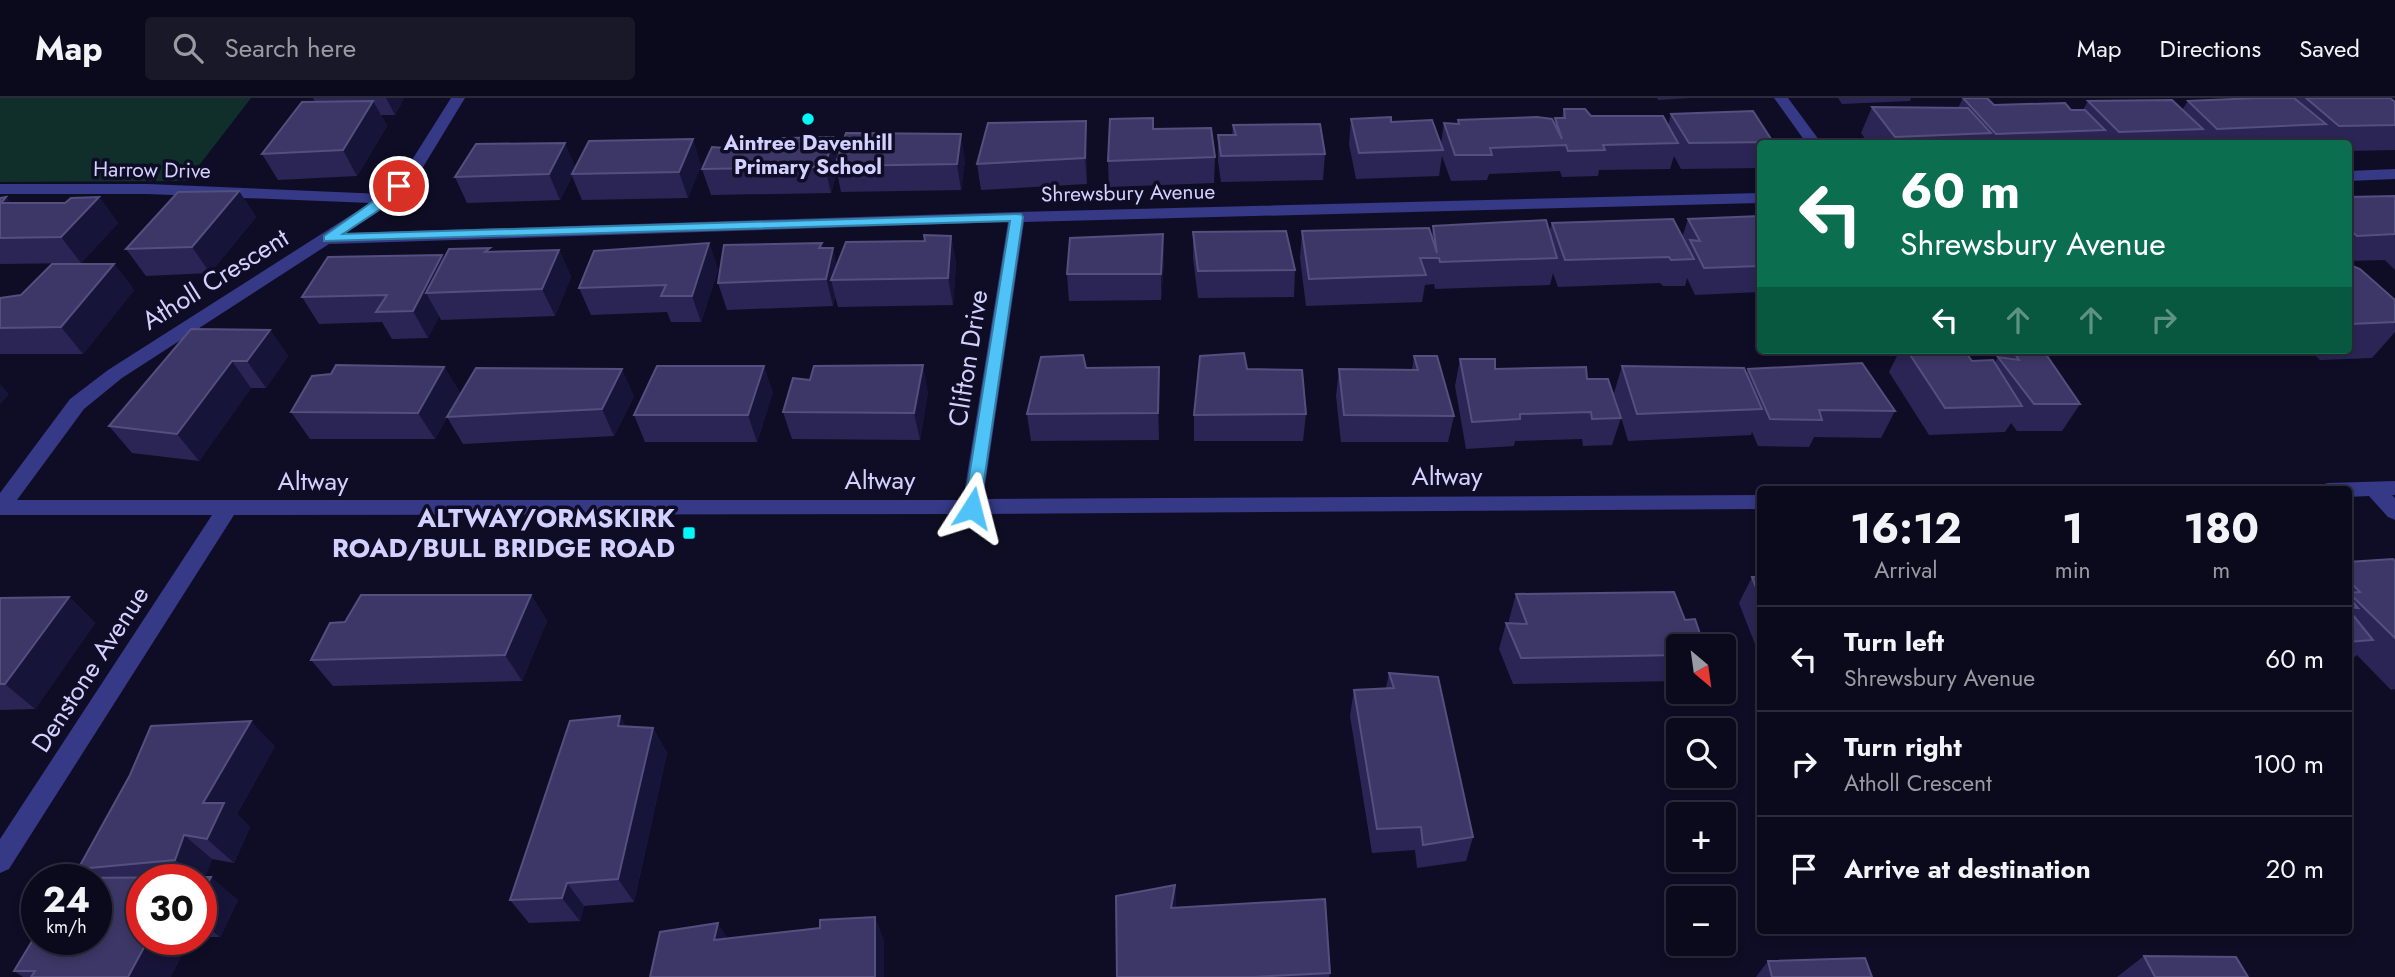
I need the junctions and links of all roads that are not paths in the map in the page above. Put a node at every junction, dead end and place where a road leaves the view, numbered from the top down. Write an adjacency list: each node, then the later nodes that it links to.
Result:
1 (458, 98): 8 (street, Atholl Crescent)
2 (1781, 98): 3 (street)
3 (1812, 140)
4 (2395, 174): 5 (street)
5 (2352, 176)
6 (0, 190): 8 (street, Harrow Drive)
7 (1757, 198): 9 (street, Shrewsbury Avenue)
8 (387, 199): 10 (street, Atholl Crescent)
9 (1017, 217): 10 (street, Shrewsbury Avenue); 15 (street, Clifton Drive)
10 (328, 239): 14 (street, Atholl Crescent)
11 (2385, 488): 12 (street); 17 (street)
12 (2352, 489)
13 (1757, 502): 15 (street, Altway)
14 (0, 508): 16 (street, Altway)
15 (972, 508): 16 (street, Altway)
16 (227, 509): 18 (street, Denstone Avenue)
17 (2395, 512)
18 (0, 860)

